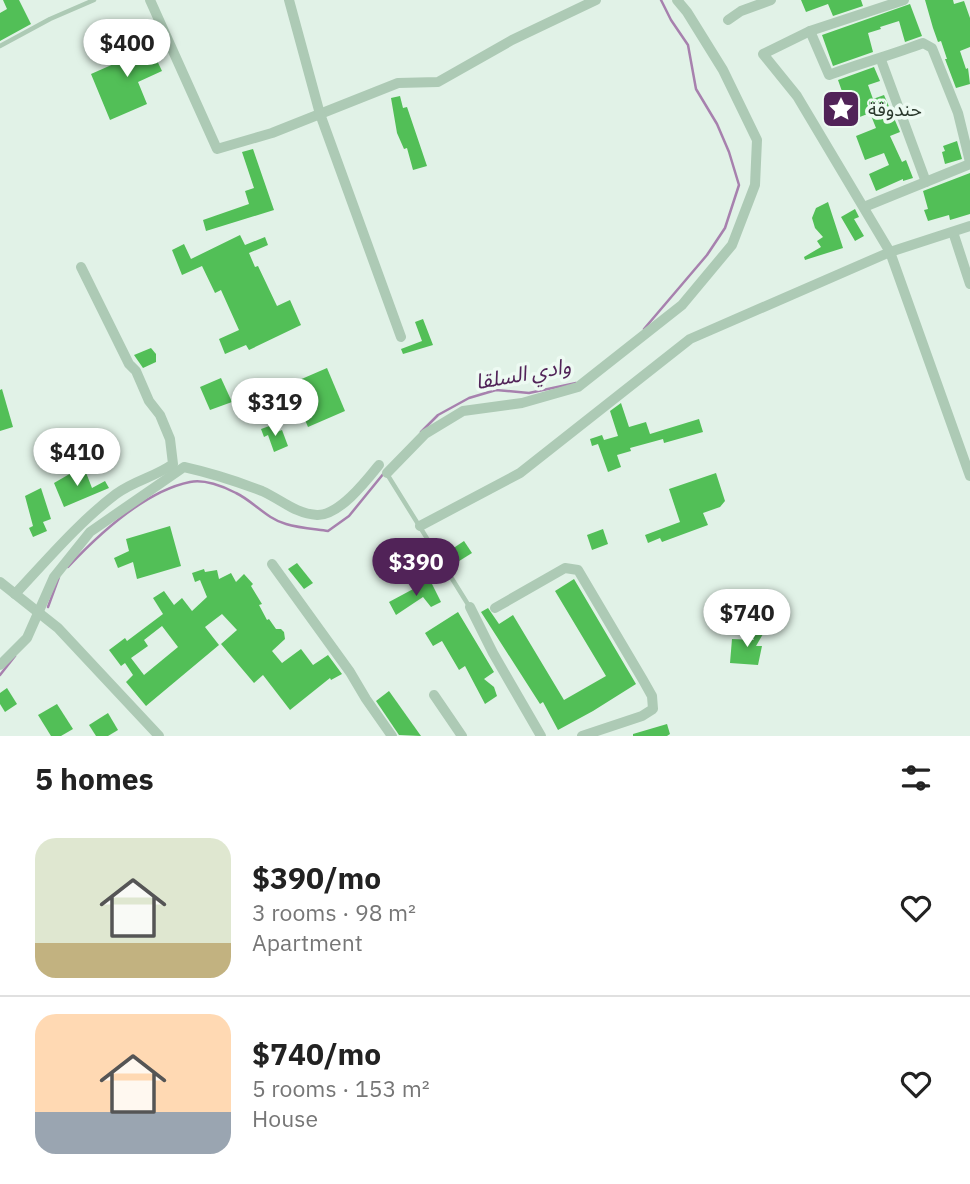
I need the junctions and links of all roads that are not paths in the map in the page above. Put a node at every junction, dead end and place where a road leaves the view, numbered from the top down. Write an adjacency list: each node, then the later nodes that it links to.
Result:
1 (94, 0): 10 (lane)
2 (150, 0): 14 (street)
3 (289, 0): 14 (street)
4 (596, 0): 14 (street)
5 (677, 0): 24 (street)
6 (771, 0): 8 (street)
7 (904, 0): 9 (street)
8 (729, 20)
9 (810, 31): 11 (street); 17 (street)
10 (0, 46)
11 (880, 60): 13 (street); 16 (street)
12 (970, 108): 13 (street)
13 (958, 113): 15 (street)
14 (320, 114): 23 (street)
15 (970, 163): 16 (street)
16 (926, 183): 17 (street)
17 (864, 207): 20 (street)
18 (970, 226): 19 (street)
19 (953, 232): 20 (street); 22 (street)
20 (890, 252): 25 (street); 26 (street)
21 (81, 267): 29 (street)
22 (970, 284)
23 (401, 337)
24 (383, 469): 26 (lane); 32 (street)
25 (970, 476)
26 (420, 526): 30 (lane)
27 (272, 564): 36 (street)
28 (0, 582): 29 (street)
29 (15, 594): 32 (street)
30 (470, 607): 38 (street)
31 (495, 608): 39 (street)
32 (40, 613): 33 (street); 35 (street)
33 (0, 665)
34 (434, 695): 37 (street)
35 (159, 736)
36 (392, 736)
37 (462, 736)
38 (541, 736)
39 (582, 736)

